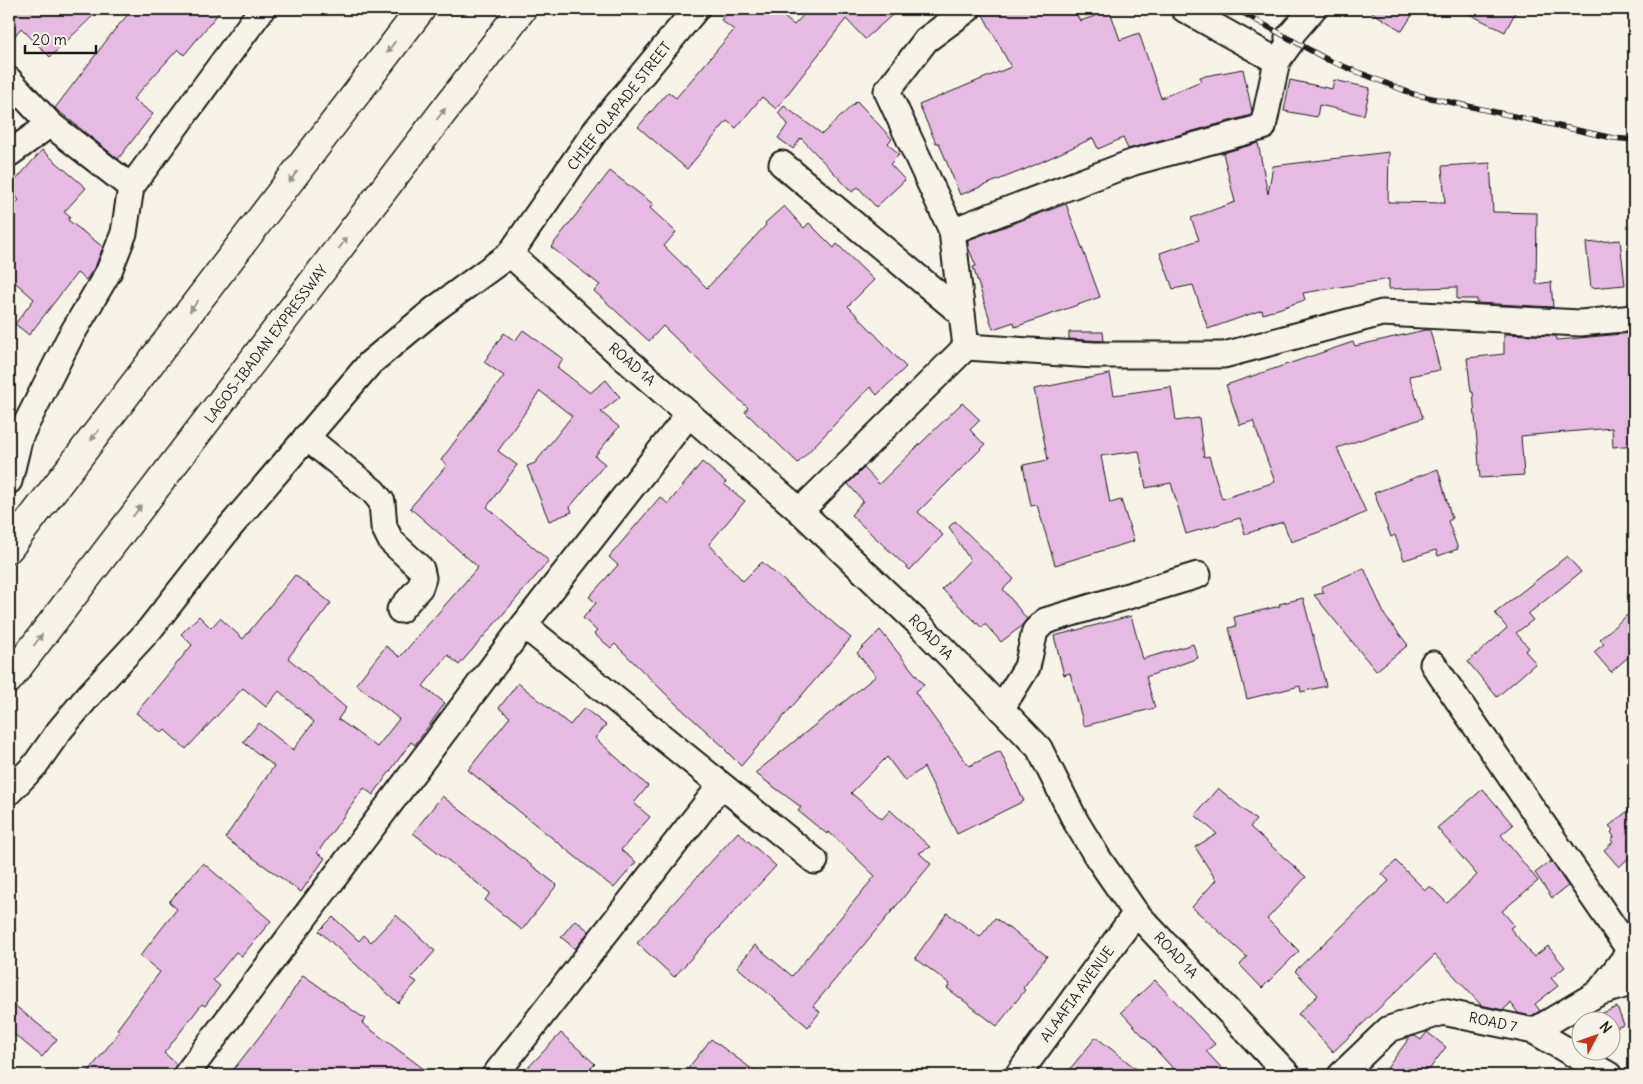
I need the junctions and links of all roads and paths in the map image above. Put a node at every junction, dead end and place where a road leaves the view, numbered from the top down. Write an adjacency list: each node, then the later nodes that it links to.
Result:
1 (262, 9): 13 (street)
2 (421, 9): 23 (highway, one-way to 23)
3 (522, 9): 28 (highway, LAGOS-IBADAN EXPRESSWAY, one-way to 3)
4 (696, 9): 15 (street, CHIEF OLAPADE STREET)
5 (968, 9): 14 (street)
6 (1184, 9): 8 (street)
7 (1313, 9): 8 (street)
8 (1277, 61): 14 (street)
9 (9, 80): 10 (street)
10 (50, 124): 11 (street); 13 (street)
11 (9, 154)
12 (782, 164): 16 (street)
13 (131, 187): 21 (street)
14 (952, 231): 16 (street)
15 (510, 254): 19 (street, ROAD 1A); 20 (street, CHIEF OLAPADE STREET)
16 (962, 314): 18 (street)
17 (1634, 318): 18 (street)
18 (966, 347): 22 (street)
19 (689, 414): 22 (street, ROAD 1A); 26 (street)
20 (306, 438): 25 (street); 31 (street, CHIEF OLAPADE STREET)
21 (9, 482)
22 (800, 511): 29 (street, ROAD 1A)
23 (9, 548)
24 (1198, 575): 29 (street)
25 (400, 610)
26 (524, 625): 30 (street); 38 (street)
27 (1433, 664): 34 (street)
28 (9, 679)
29 (1001, 710): 33 (street, ROAD 1A)
30 (721, 785): 32 (street); 39 (street)
31 (9, 792)
32 (815, 862)
33 (1136, 913): 40 (street, ALAAFIA AVENUE); 41 (street, ROAD 1A)
34 (1632, 950): 36 (street, ROAD 7)
35 (1634, 982): 36 (street)
36 (1598, 993): 37 (street, ROAD 7)
37 (1534, 1030): 42 (street, ROAD 7); 43 (street)
38 (186, 1075)
39 (495, 1075)
40 (1018, 1075)
41 (1288, 1075)
42 (1341, 1075)
43 (1609, 1075)

